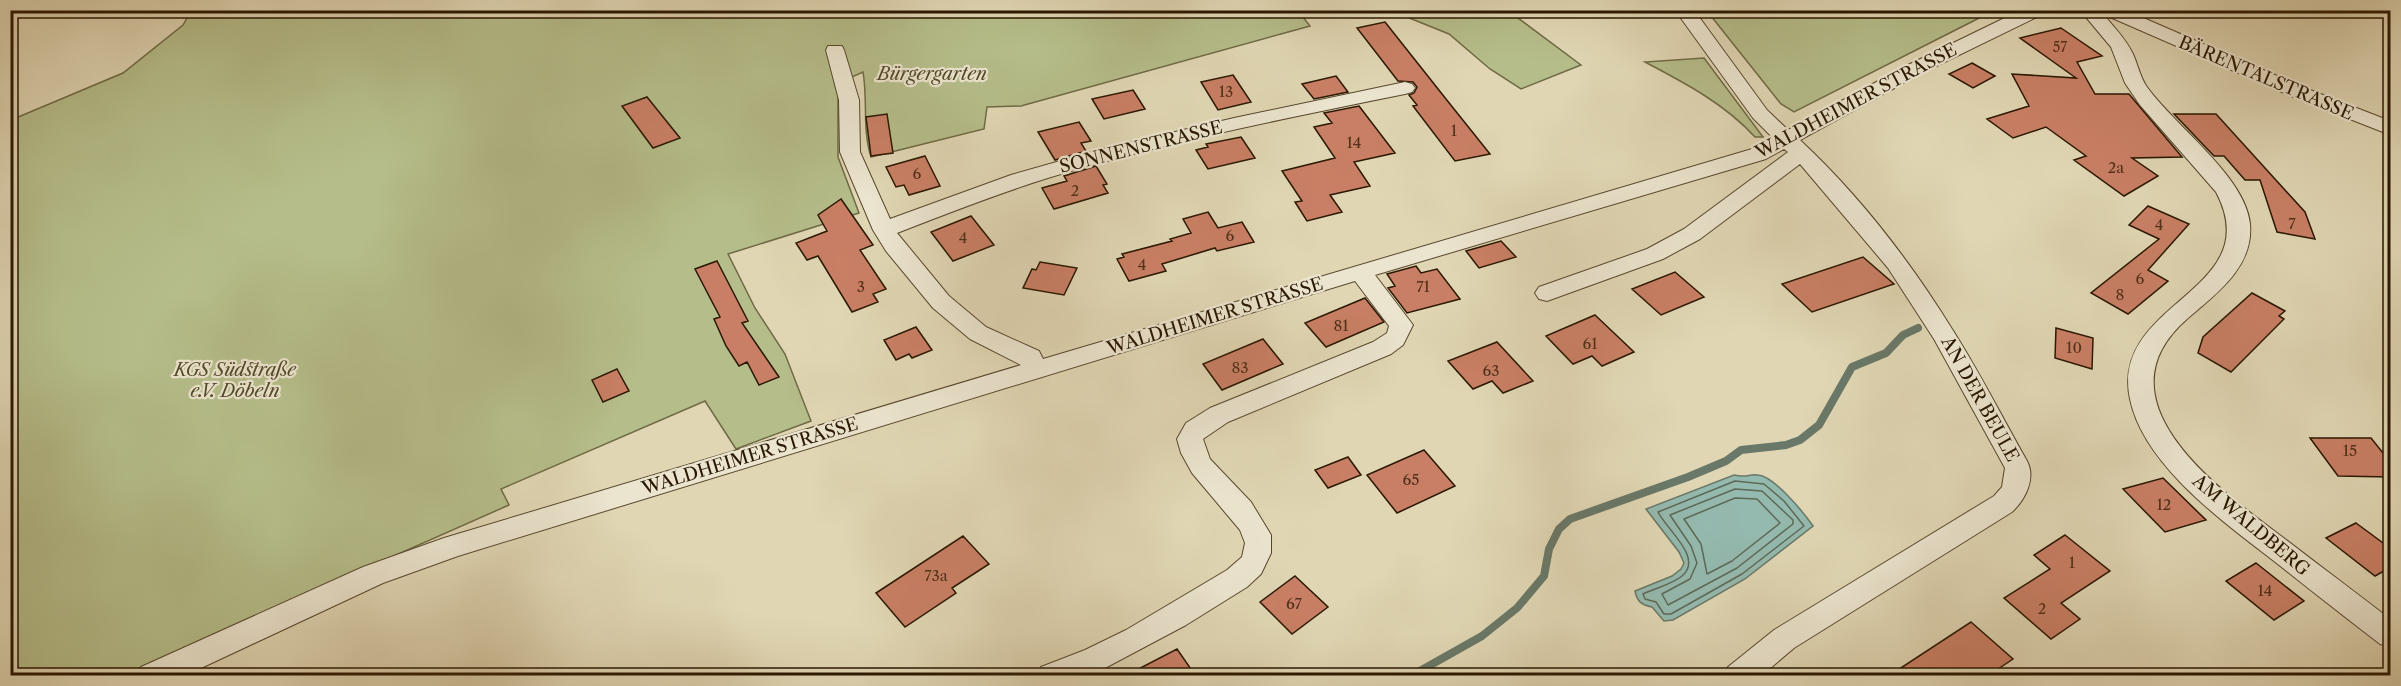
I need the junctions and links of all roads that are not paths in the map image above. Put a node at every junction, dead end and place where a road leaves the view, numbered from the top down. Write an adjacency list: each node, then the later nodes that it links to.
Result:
1 (1684, 10): 8 (street, AN DER BEULE)
2 (2037, 10): 8 (street, WALDHEIMER STRASSE)
3 (2089, 10): 13 (street, AM WALDBERG)
4 (2109, 10): 7 (street, BÄRENTALSTRASSE)
5 (835, 50): 9 (street)
6 (1405, 88): 9 (street, SONNENSTRASSE)
7 (2391, 128)
8 (1794, 145): 10 (street, WALDHEIMER STRASSE); 11 (street, WALDHEIMER STRASSE); 16 (street, AN DER BEULE)
9 (884, 230): 12 (street)
10 (1360, 272): 12 (street, WALDHEIMER STRASSE); 15 (street)
11 (1547, 294)
12 (1036, 371): 14 (street, WALDHEIMER STRASSE)
13 (2391, 635)
14 (152, 675)
15 (1052, 675)
16 (1739, 675)

